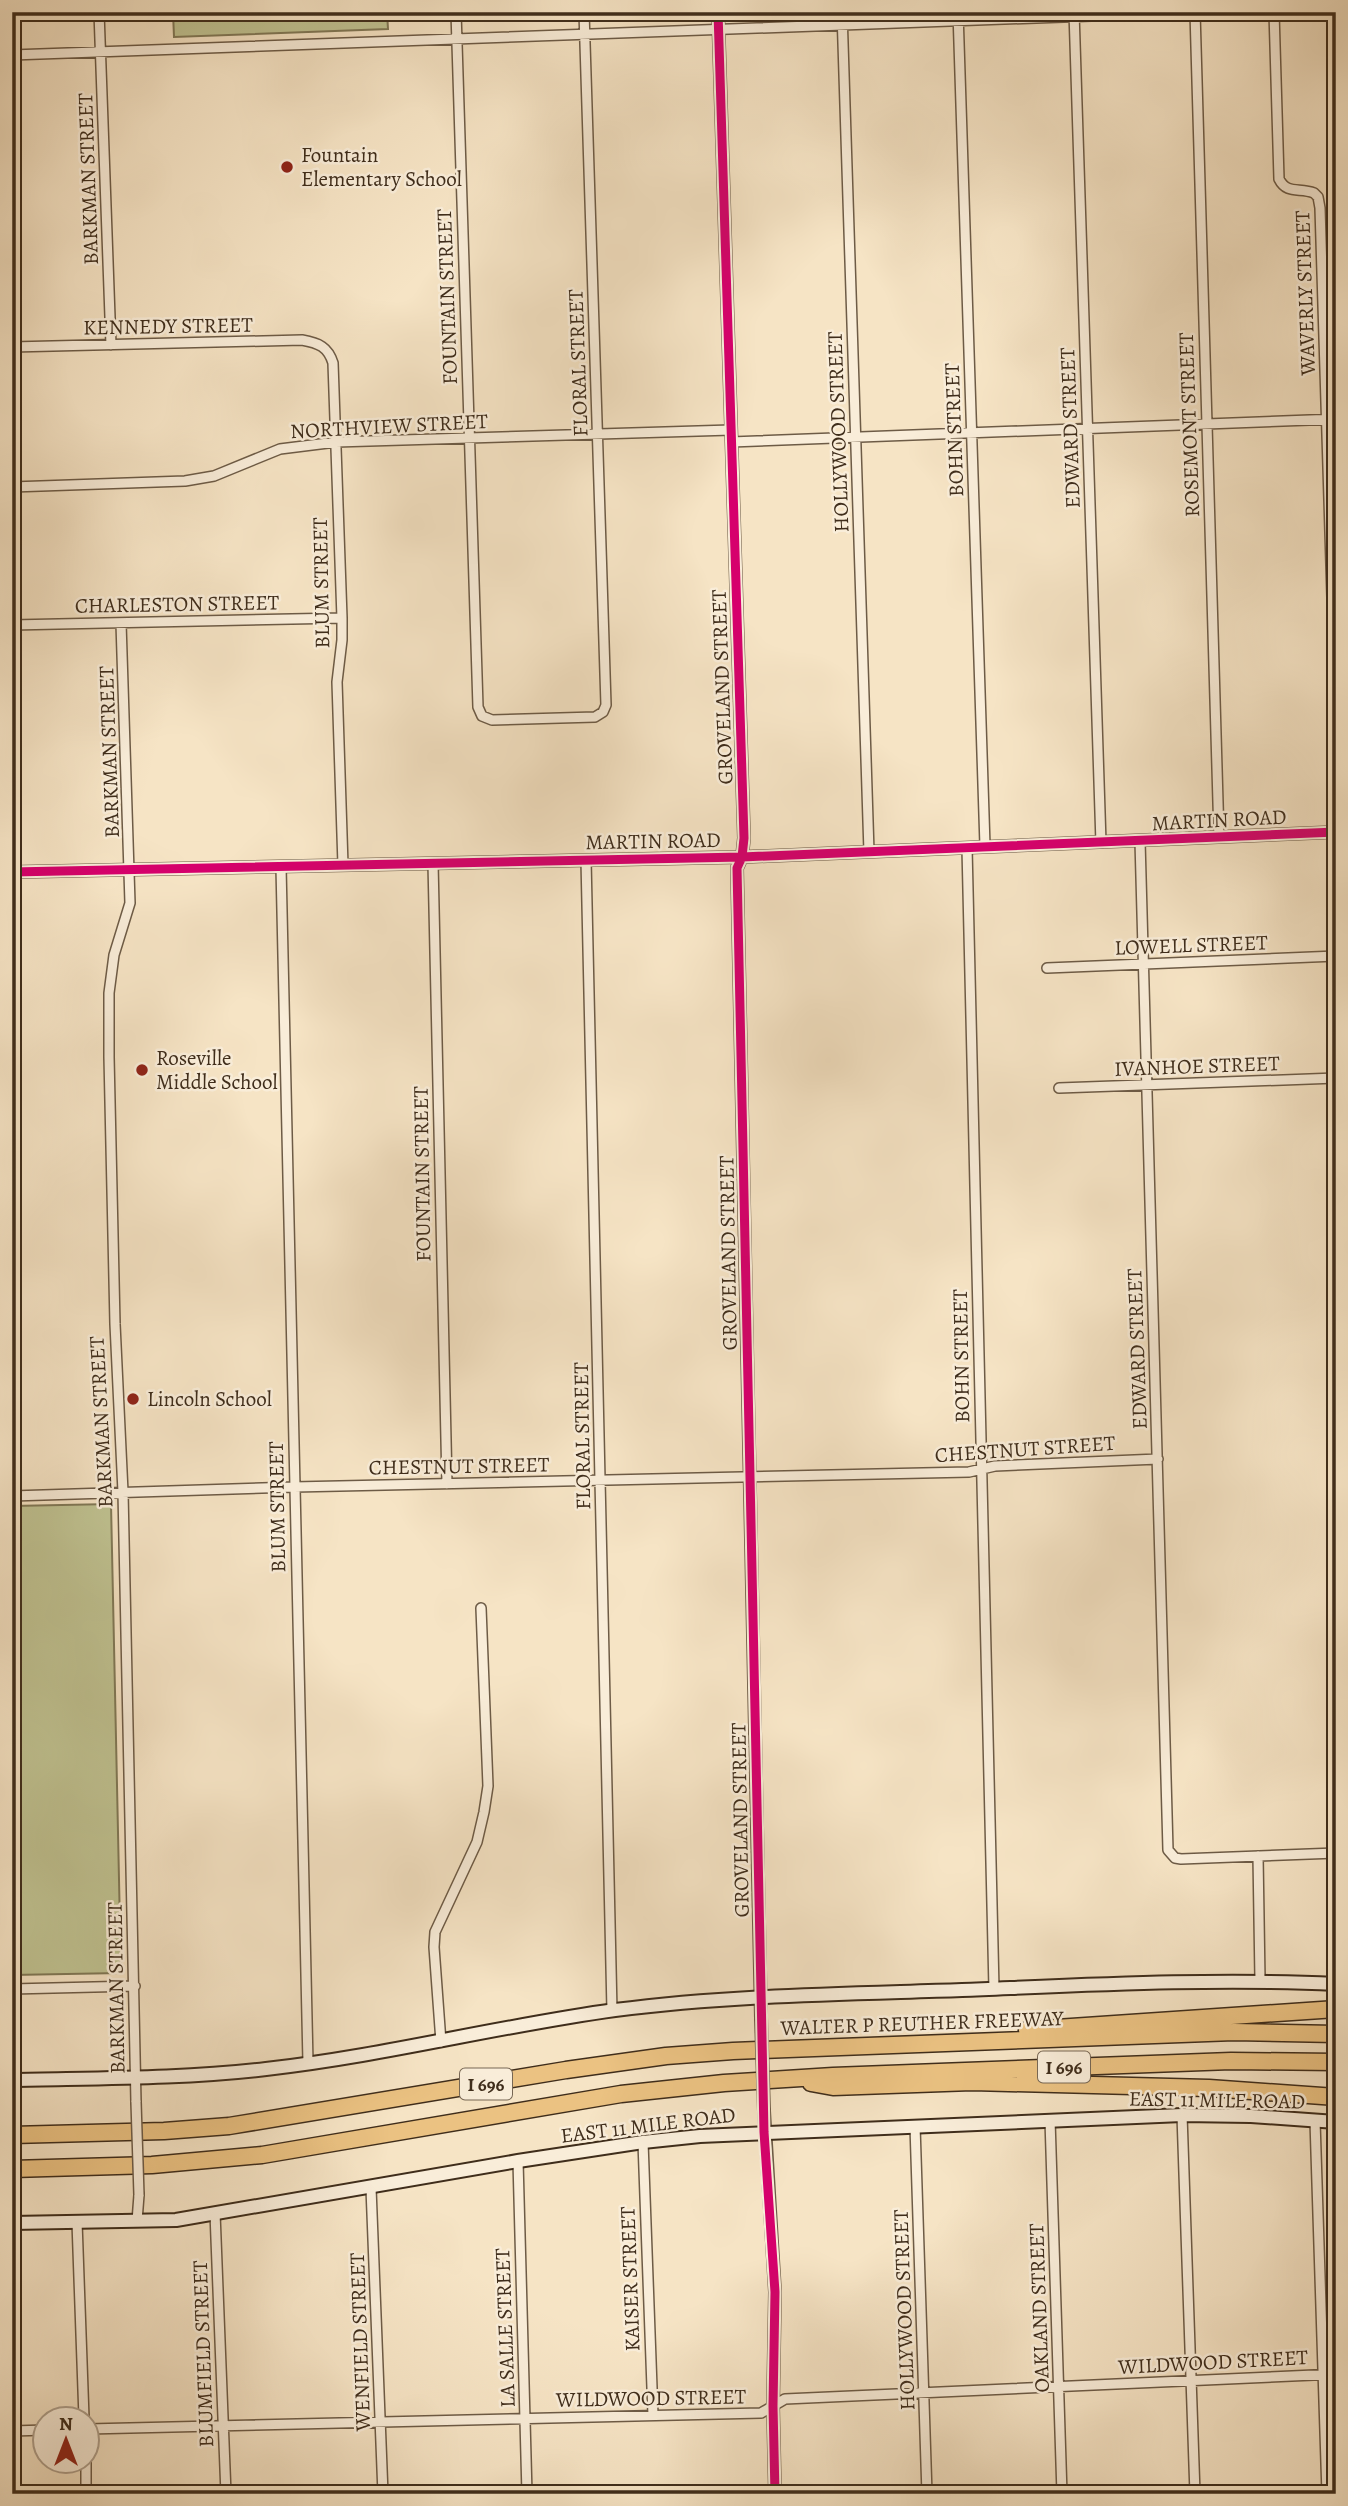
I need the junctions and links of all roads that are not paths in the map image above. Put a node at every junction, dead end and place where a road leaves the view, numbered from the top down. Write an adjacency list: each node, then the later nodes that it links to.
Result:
1 (99, 12): 14 (street, BARKMAN STREET)
2 (456, 12): 13 (street, FOUNTAIN STREET)
3 (584, 12): 12 (street, FLORAL STREET)
4 (718, 12): 11 (street, GROVELAND STREET)
5 (842, 12): 10 (street, HOLLYWOOD STREET)
6 (1274, 12): 19 (street, WAVERLY STREET)
7 (1197, 13): 8 (street); 20 (street, ROSEMONT STREET)
8 (1074, 15): 9 (street); 21 (street, EDWARD STREET)
9 (958, 17): 10 (street); 23 (street, BOHN STREET)
10 (843, 26): 11 (street); 25 (street, HOLLYWOOD STREET)
11 (719, 30): 12 (street); 22 (street, GROVELAND STREET)
12 (585, 35): 13 (street); 24 (street, FLORAL STREET)
13 (457, 40): 14 (street); 26 (street, FOUNTAIN STREET)
14 (100, 52): 15 (street); 16 (street, BARKMAN STREET)
15 (12, 55)
16 (111, 345): 17 (street, KENNEDY STREET); 18 (street, KENNEDY STREET)
17 (324, 346): 27 (street, BLUM STREET)
18 (12, 347)
19 (1331, 419): 20 (street); 34 (street, WAVERLY STREET)
20 (1207, 425): 21 (street); 36 (street, ROSEMONT STREET)
21 (1087, 429): 23 (street); 38 (street, EDWARD STREET)
22 (731, 430): 24 (street, NORTHVIEW STREET); 28 (street, GROVELAND STREET)
23 (971, 434): 25 (street); 39 (street, BOHN STREET)
24 (597, 435): 26 (street, NORTHVIEW STREET); 33 (street, FLORAL STREET)
25 (855, 438): 28 (street); 41 (street, HOLLYWOOD STREET)
26 (469, 439): 27 (street, NORTHVIEW STREET); 33 (street, FOUNTAIN STREET)
27 (335, 442): 29 (street, NORTHVIEW STREET); 30 (street, BLUM STREET)
28 (731, 442): 42 (street, GROVELAND STREET)
29 (12, 487)
30 (342, 618): 31 (street, CHARLESTON STREET); 45 (street, BLUM STREET)
31 (121, 623): 32 (street, CHARLESTON STREET); 47 (street, BARKMAN STREET)
32 (12, 625)
33 (478, 707)
34 (1336, 727)
35 (1336, 832): 36 (street, MARTIN ROAD)
36 (1219, 837): 37 (street, MARTIN ROAD)
37 (1140, 841): 38 (street, MARTIN ROAD); 50 (street, EDWARD STREET)
38 (1101, 843): 39 (street, MARTIN ROAD)
39 (985, 846): 40 (street, MARTIN ROAD)
40 (967, 848): 41 (street, MARTIN ROAD); 56 (street, BOHN STREET)
41 (869, 852): 42 (street, MARTIN ROAD)
42 (742, 857): 43 (street, MARTIN ROAD); 57 (street, GROVELAND STREET)
43 (586, 860): 44 (street, MARTIN ROAD); 58 (street, FLORAL STREET)
44 (433, 863): 45 (street, MARTIN ROAD); 59 (street, FOUNTAIN STREET)
45 (342, 865): 46 (street, MARTIN ROAD)
46 (281, 867): 47 (street, MARTIN ROAD); 60 (street, BLUM STREET)
47 (130, 869): 48 (street, MARTIN ROAD); 61 (street, BARKMAN STREET)
48 (12, 872)
49 (1336, 956): 50 (street, LOWELL STREET)
50 (1145, 964): 51 (street, LOWELL STREET); 53 (street, EDWARD STREET)
51 (1047, 968)
52 (1336, 1078): 53 (street, IVANHOE STREET)
53 (1146, 1086): 54 (street, IVANHOE STREET); 55 (street, EDWARD STREET)
54 (1059, 1088)
55 (1158, 1459): 56 (street, CHESTNUT STREET); 65 (street, EDWARD STREET)
56 (981, 1469): 57 (street, CHESTNUT STREET); 70 (street, BOHN STREET)
57 (750, 1477): 58 (street, CHESTNUT STREET); 71 (street, GROVELAND STREET)
58 (600, 1481): 59 (street, CHESTNUT STREET); 73 (street, FLORAL STREET)
59 (447, 1484): 60 (street, CHESTNUT STREET)
60 (294, 1487): 61 (street, CHESTNUT STREET); 78 (street, BLUM STREET)
61 (123, 1492): 62 (street, CHESTNUT STREET); 68 (street, BARKMAN STREET)
62 (12, 1496)
63 (481, 1608): 75 (street)
64 (1336, 1853): 65 (street)
65 (1258, 1856): 66 (street)
66 (1260, 1980): 67 (main road); 70 (main road)
67 (1336, 1984)
68 (135, 1986): 69 (street); 79 (street, BARKMAN STREET)
69 (12, 1989)
70 (993, 1989): 71 (main road)
71 (761, 1997): 73 (main road); 88 (street, GROVELAND STREET, bridge)
72 (1336, 2009): 76 (highway)
73 (612, 2011): 75 (main road)
74 (1336, 2034): 76 (highway, WALTER P REUTHER FREEWAY / I 696)
75 (441, 2042): 78 (main road)
76 (961, 2043): 89 (highway, WALTER P REUTHER FREEWAY / I 696)
77 (1336, 2062): 80 (highway, I 696)
78 (308, 2063): 79 (main road)
79 (135, 2077): 81 (main road); 96 (street, BARKMAN STREET, bridge)
80 (792, 2079): 82 (highway); 92 (highway, I 696)
81 (12, 2080)
82 (1336, 2097)
83 (1182, 2115): 84 (main road, EAST 11 MILE ROAD); 85 (main road, EAST 11 MILE ROAD); 100 (street)
84 (1051, 2120): 87 (main road, EAST 11 MILE ROAD); 101 (street, OAKLAND STREET)
85 (1315, 2120): 86 (main road, EAST 11 MILE ROAD); 98 (street)
86 (1336, 2122)
87 (915, 2126): 88 (main road, EAST 11 MILE ROAD); 102 (street, HOLLYWOOD STREET)
88 (764, 2132): 90 (main road, EAST 11 MILE ROAD); 104 (street, GROVELAND STREET)
89 (12, 2135)
90 (643, 2141): 91 (main road, EAST 11 MILE ROAD); 105 (street, KAISER STREET)
91 (518, 2161): 93 (main road, EAST 11 MILE ROAD); 106 (street, LA SALLE STREET)
92 (12, 2169)
93 (370, 2188): 94 (main road, EAST 11 MILE ROAD); 107 (street, WENFIELD STREET)
94 (215, 2213): 96 (main road, EAST 11 MILE ROAD); 108 (street, BLUMFIELD STREET)
95 (77, 2221): 96 (main road, EAST 11 MILE ROAD); 97 (main road, EAST 11 MILE ROAD); 103 (street)
96 (137, 2221)
97 (12, 2223)
98 (1324, 2374): 99 (street, WILDWOOD STREET); 100 (street, WILDWOOD STREET); 121 (street)
99 (1336, 2374)
100 (1192, 2381): 101 (street, WILDWOOD STREET); 120 (street)
101 (1059, 2386): 102 (street, WILDWOOD STREET); 119 (street, OAKLAND STREET)
102 (924, 2393): 104 (street, WILDWOOD STREET); 118 (street, HOLLYWOOD STREET)
103 (84, 2404)
104 (773, 2406): 105 (street, WILDWOOD STREET); 117 (street, GROVELAND STREET)
105 (653, 2415): 106 (street, WILDWOOD STREET)
106 (525, 2419): 107 (street, WILDWOOD STREET); 116 (street, LA SALLE STREET)
107 (381, 2422): 108 (street, WILDWOOD STREET); 115 (street, WENFIELD STREET)
108 (224, 2426): 109 (street, WILDWOOD STREET); 114 (street, BLUMFIELD STREET)
109 (102, 2429)
110 (32, 2430): 111 (street)
111 (12, 2431)
112 (86, 2474): 113 (street)
113 (86, 2494)
114 (226, 2494)
115 (383, 2494)
116 (527, 2494)
117 (775, 2494)
118 (927, 2494)
119 (1062, 2494)
120 (1195, 2494)
121 (1327, 2494)

